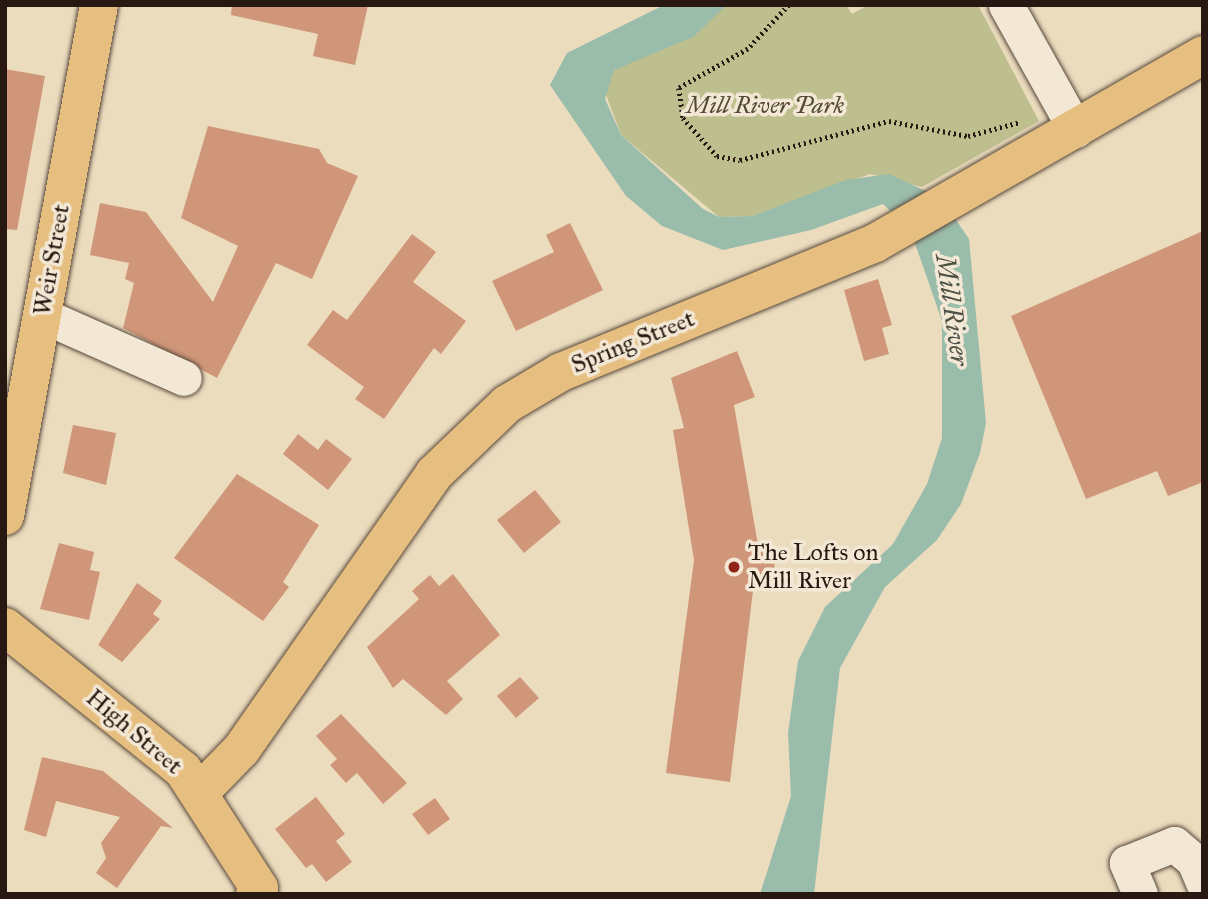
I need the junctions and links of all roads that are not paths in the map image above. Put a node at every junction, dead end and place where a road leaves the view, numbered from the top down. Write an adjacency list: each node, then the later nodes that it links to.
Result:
1 (99, 5): 5 (main road, Weir Street)
2 (1006, 5): 4 (street)
3 (1203, 55): 4 (main road, Spring Street)
4 (1076, 130): 9 (main road, Spring Street)
5 (42, 315): 6 (street); 7 (main road, Weir Street)
6 (184, 378)
7 (5, 516)
8 (5, 627): 9 (main road, High Street)
9 (199, 793): 11 (main road, High Street)
10 (1203, 882): 12 (street)
11 (259, 892)
12 (1140, 894)

